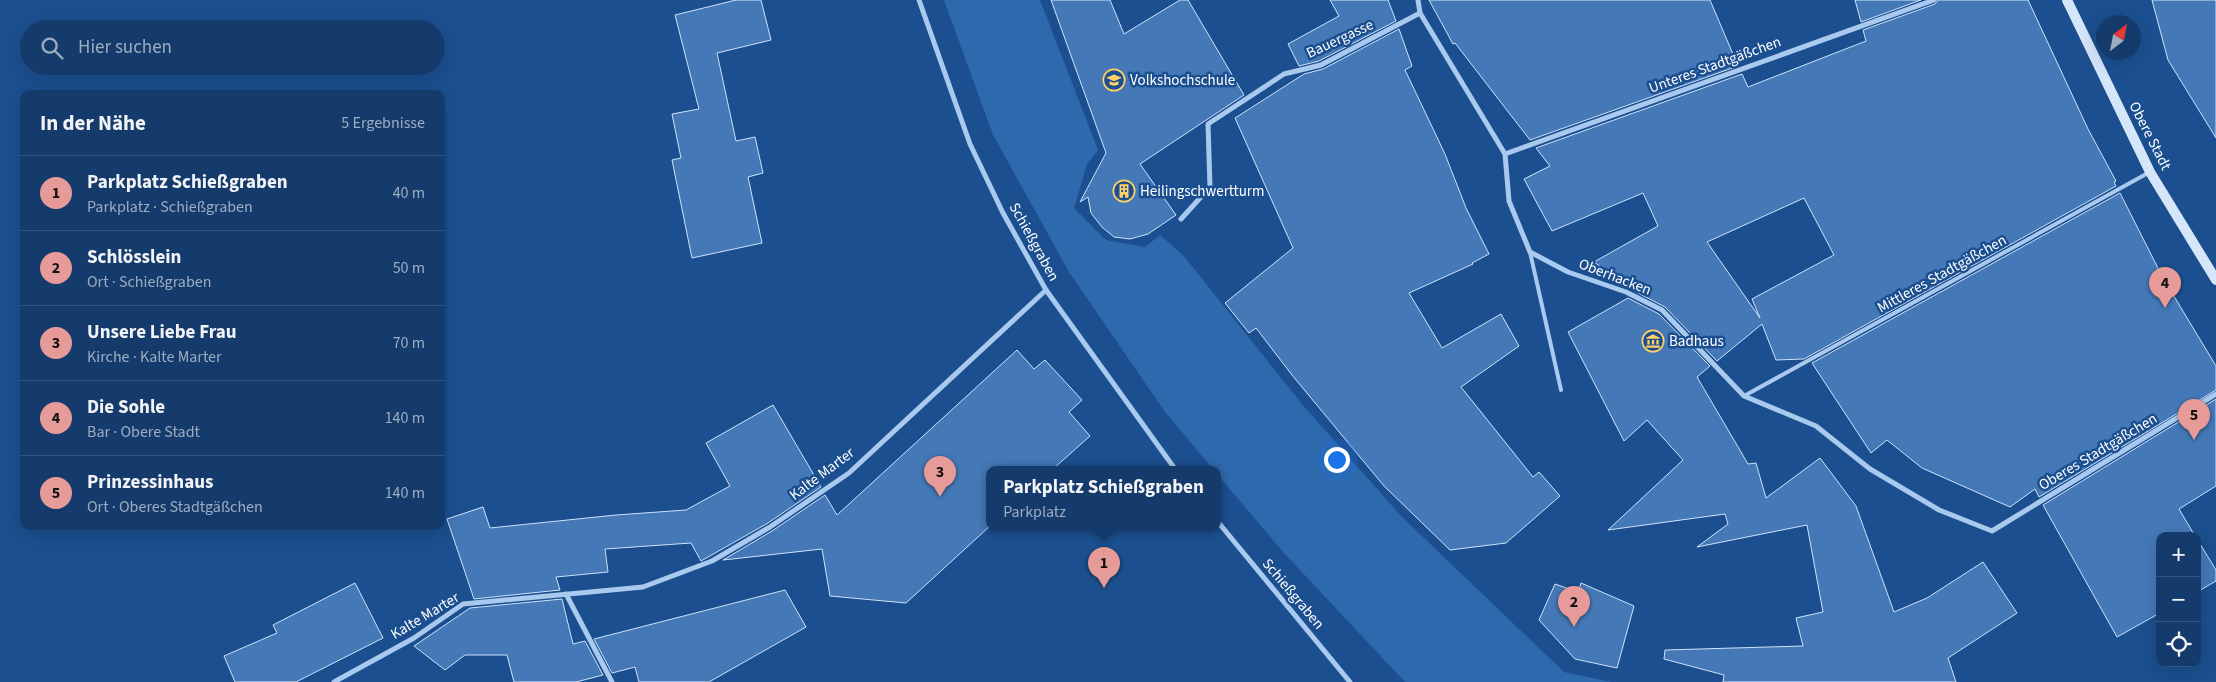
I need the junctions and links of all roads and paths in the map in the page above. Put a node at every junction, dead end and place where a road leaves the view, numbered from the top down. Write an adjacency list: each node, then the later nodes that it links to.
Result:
1 (920, 0): 11 (street, Schießgraben)
2 (1418, 0): 5 (street)
3 (1934, 0): 6 (street, Unteres Stadtgäßchen)
4 (2066, 0): 7 (street, Obere Stadt)
5 (1420, 13): 6 (street); 8 (street, Bauergasse)
6 (1505, 154): 9 (street)
7 (2150, 172): 10 (street, Obere Stadt); 14 (lane, Mittleres Stadtgäßchen)
8 (1181, 219)
9 (1530, 252): 12 (lane); 14 (street, Oberhacken)
10 (2216, 280)
11 (1046, 290): 15 (street, Schießgraben); 18 (street, Kalte Marter)
12 (1561, 390)
13 (2216, 394): 17 (street, Oberes Stadtgäßchen)
14 (1744, 396): 17 (street, Oberhacken)
15 (1173, 466)
16 (1221, 526): 21 (street, Schießgraben)
17 (1992, 531)
18 (566, 594): 19 (street, Kalte Marter); 20 (street)
19 (334, 682)
20 (612, 682)
21 (1350, 682)

